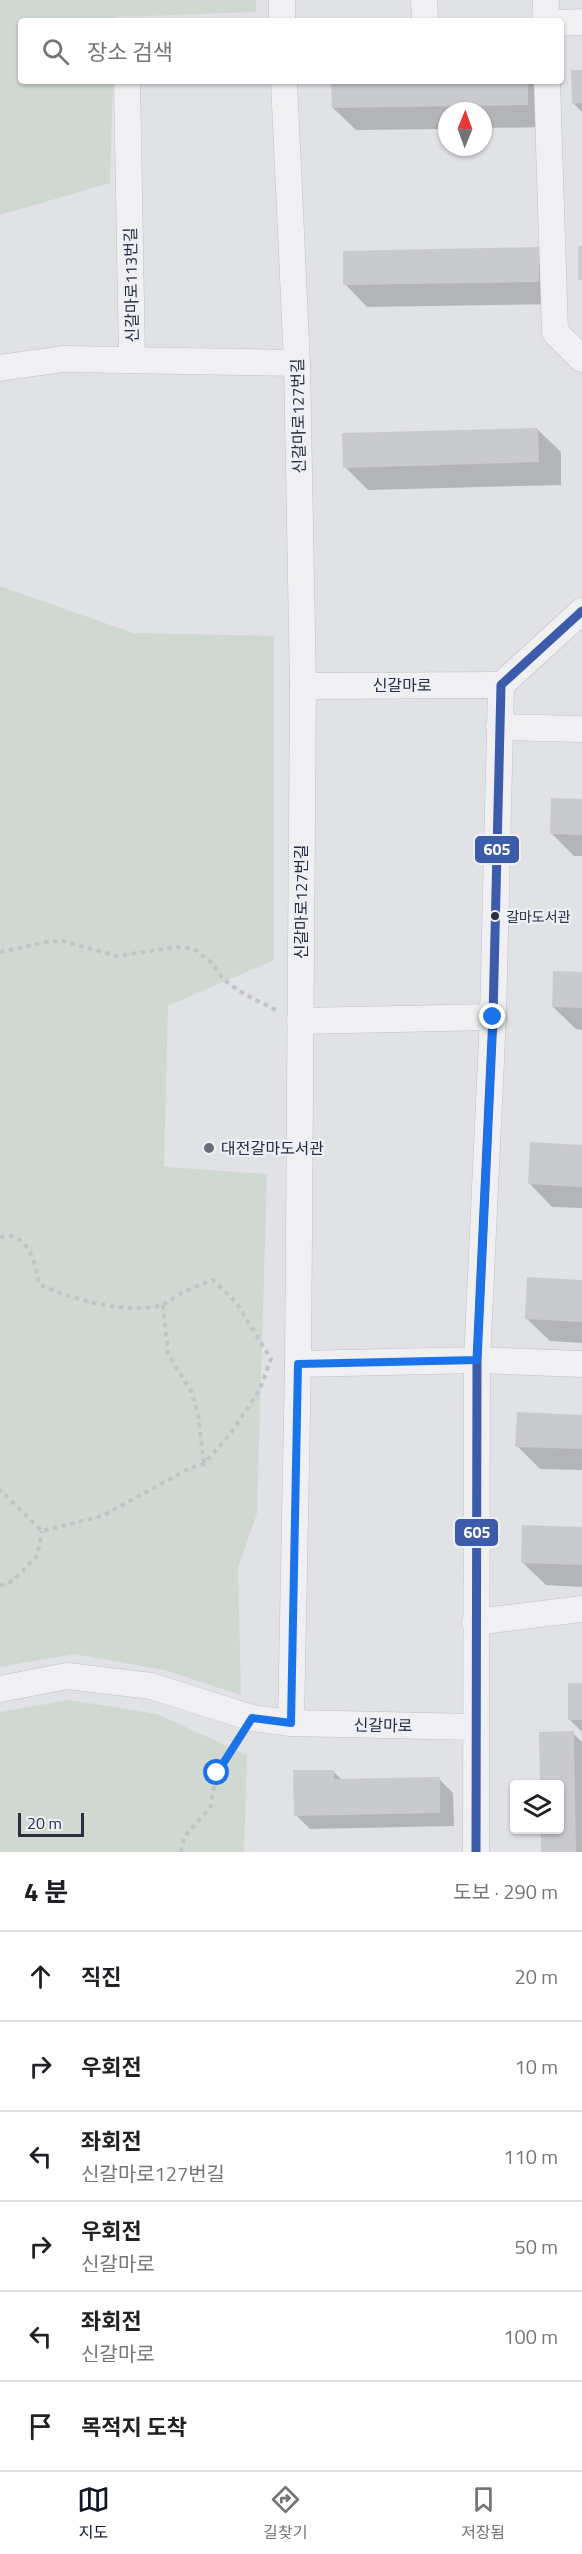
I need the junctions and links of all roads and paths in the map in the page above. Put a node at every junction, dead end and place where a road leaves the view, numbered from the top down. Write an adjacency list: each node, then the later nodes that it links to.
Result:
1 (282, 0): 4 (street)
2 (424, 0): 5 (street)
3 (546, 0): 6 (street)
4 (282, 18)
5 (425, 18)
6 (545, 18)
7 (582, 22): 8 (street)
8 (564, 23)
9 (128, 84): 13 (street, 신갈마로113번길)
10 (284, 84): 14 (street, 신갈마로127번길)
11 (547, 84): 12 (street)
12 (582, 359)
13 (132, 360): 14 (street, 신갈마로113번길); 15 (street)
14 (297, 363): 18 (street, 신갈마로127번길)
15 (0, 368)
16 (582, 611): 17 (street)
17 (501, 685): 18 (street, 신갈마로); 19 (street)
18 (303, 686): 23 (street, 신갈마로127번길)
19 (499, 727): 20 (street); 22 (street)
20 (582, 729)
21 (0, 952): 23 (path)
22 (493, 1017): 23 (street); 26 (street)
23 (300, 1022): 27 (street, 신갈마로127번길)
24 (0, 1237): 25 (path)
25 (163, 1305): 29 (path); 29 (path)
26 (477, 1360): 27 (street); 28 (street); 34 (street)
27 (298, 1364): 37 (street, 신갈마로127번길)
28 (582, 1364)
29 (204, 1464): 31 (path)
30 (0, 1490): 31 (path)
31 (42, 1531): 32 (path)
32 (0, 1586)
33 (582, 1609): 34 (street)
34 (475, 1622): 38 (street)
35 (0, 1689): 36 (street, 신갈마로)
36 (252, 1718): 37 (street, 신갈마로); 39 (path)
37 (291, 1723): 38 (street, 신갈마로)
38 (475, 1727): 40 (street)
39 (181, 1852)
40 (476, 1852)

